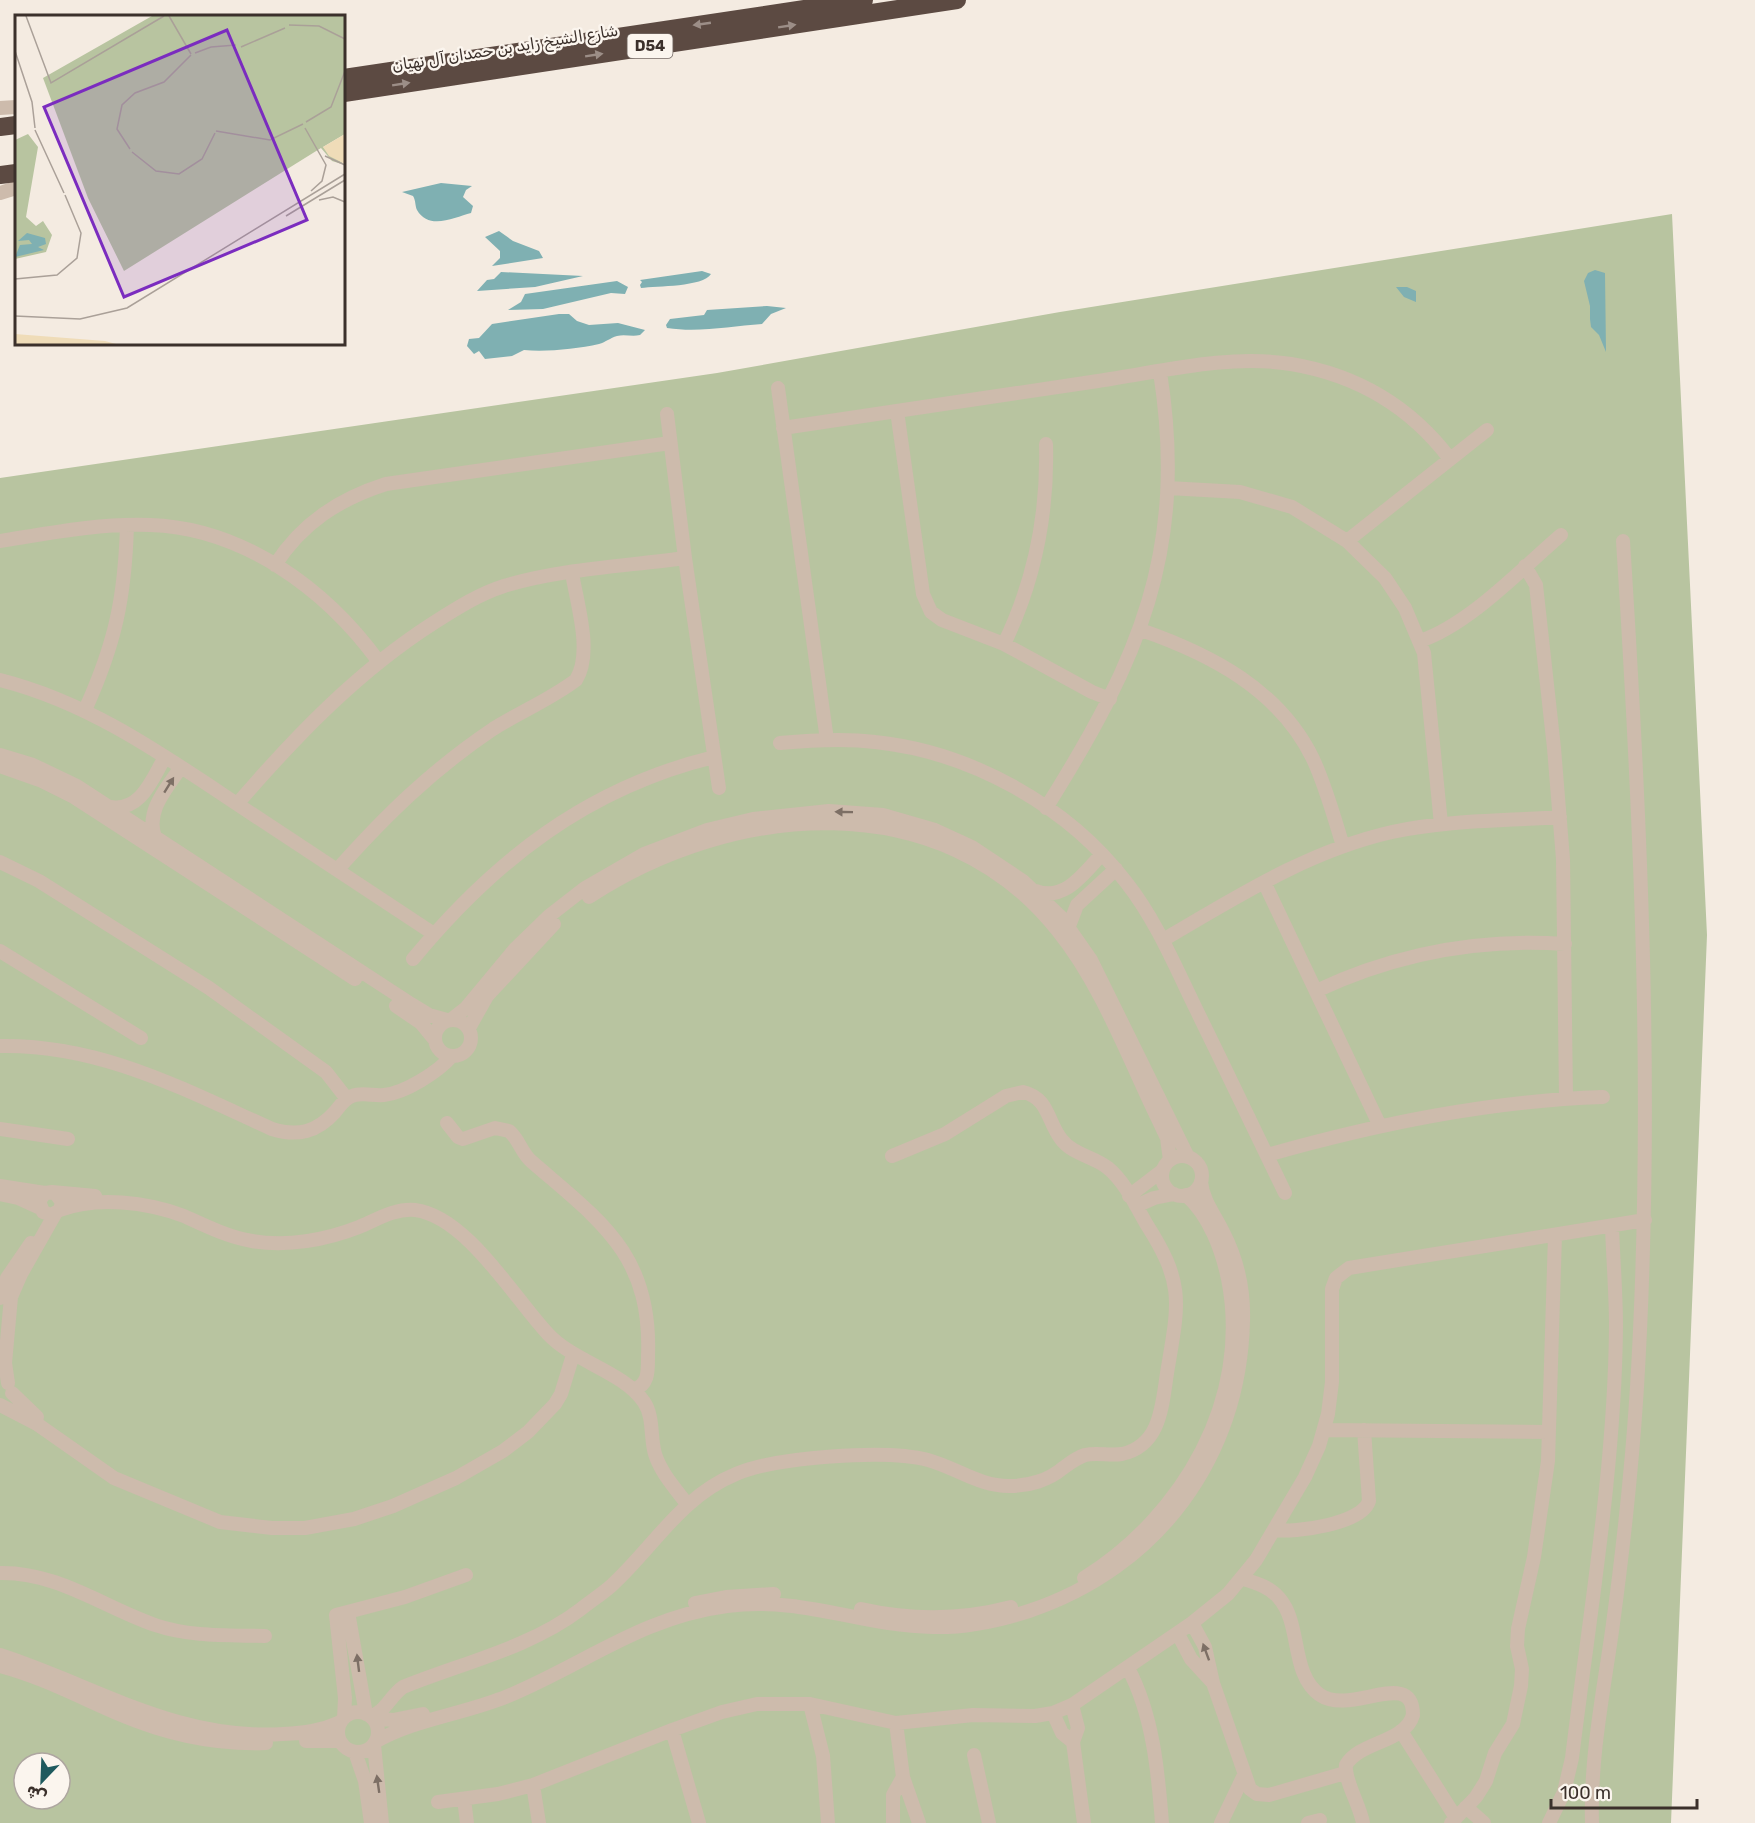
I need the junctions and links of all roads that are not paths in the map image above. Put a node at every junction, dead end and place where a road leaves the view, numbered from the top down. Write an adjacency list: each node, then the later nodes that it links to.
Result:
1 (864, 0): 3 (highway, شارع الشيخ زايد بن حمدان آل نهيان / D54, one-way to 3)
2 (957, 0): 4 (highway, شارع الشيخ زايد بن حمدان آل نهيان / D54, one-way to 2)
3 (345, 78)
4 (345, 93)
5 (15, 107): 6 (street)
6 (0, 108)
7 (15, 125): 8 (highway)
8 (0, 127)
9 (15, 173): 10 (highway)
10 (0, 175)
11 (15, 188): 12 (street)
12 (0, 193)
13 (1160, 372): 15 (street); 21 (street); 22 (street)
14 (778, 388): 17 (street)
15 (897, 411): 17 (street); 34 (street)
16 (667, 414): 19 (street)
17 (783, 428): 39 (street)
18 (1486, 430): 21 (street)
19 (670, 443): 28 (street); 29 (street)
20 (1046, 444): 34 (street)
21 (1450, 459): 26 (street)
22 (1168, 489): 26 (street); 32 (street)
23 (127, 525): 25 (street); 29 (street); 38 (street)
24 (1561, 535): 30 (street)
25 (0, 541)
26 (1347, 541): 33 (street)
27 (1623, 542): 95 (street)
28 (685, 558): 31 (street); 43 (street)
29 (275, 565): 35 (street)
30 (1525, 566): 33 (street); 50 (street)
31 (572, 573): 35 (street); 57 (street)
32 (1141, 630): 37 (street); 53 (street)
33 (1420, 641): 51 (street)
34 (1004, 644): 37 (street)
35 (379, 662): 47 (street)
36 (0, 680): 38 (street)
37 (1110, 699): 49 (street)
38 (85, 710): 42 (street)
39 (827, 740): 40 (street); 49 (street)
40 (780, 743)
41 (0, 755): 48 (street)
42 (165, 757): 45 (street); 48 (street)
43 (714, 757): 46 (street); 63 (street)
44 (0, 766): 72 (street)
45 (181, 767): 47 (street); 52 (street, one-way to 45)
46 (719, 788)
47 (237, 804): 57 (street)
48 (110, 807): 52 (street)
49 (1047, 808): 54 (street)
50 (1560, 817): 51 (street); 65 (street)
51 (1441, 824): 53 (street)
52 (155, 837): 69 (street)
53 (1343, 846): 59 (street)
54 (1102, 854): 56 (street); 58 (street)
55 (0, 862): 78 (street)
56 (1116, 869): 60 (street); 64 (street)
57 (338, 870): 63 (street)
58 (1080, 877): 60 (street); 61 (street)
59 (1264, 882): 64 (street); 68 (street)
60 (1092, 890): 62 (street)
61 (1035, 891): 62 (street); 69 (street, one-way to 69)
62 (1069, 926): 85 (street)
63 (434, 934): 67 (street)
64 (1163, 940): 84 (street)
65 (1565, 944): 68 (street); 77 (street)
66 (0, 951): 71 (street)
67 (413, 959)
68 (1316, 991): 80 (street)
69 (449, 1020): 70 (street); 72 (street)
70 (469, 1028): 74 (street); 86 (street)
71 (141, 1038)
72 (436, 1043): 74 (street); 75 (street)
73 (0, 1046): 78 (street)
74 (452, 1056): 75 (street)
75 (423, 1077): 78 (street)
76 (1603, 1097): 77 (street)
77 (1566, 1098): 80 (street)
78 (347, 1099)
79 (447, 1123): 101 (street)
80 (1380, 1126): 84 (street)
81 (0, 1129): 82 (street)
82 (68, 1139)
83 (892, 1155): 93 (street)
84 (1267, 1155): 89 (street)
85 (1188, 1157): 86 (street); 87 (street)
86 (1166, 1165): 92 (street); 93 (street)
87 (1201, 1182): 92 (street); 130 (street)
88 (0, 1186): 90 (street)
89 (1285, 1192)
90 (50, 1193): 94 (street); 94 (street); 99 (street)
91 (0, 1194): 94 (street)
92 (1180, 1194): 93 (street); 123 (street)
93 (1132, 1201): 107 (street)
94 (49, 1210): 98 (street); 99 (street); 100 (street)
95 (1645, 1220): 96 (street); 156 (street)
96 (1612, 1226): 97 (street); 155 (street)
97 (1555, 1235): 104 (street); 106 (street)
98 (0, 1298)
99 (569, 1351): 101 (street); 103 (street)
100 (7, 1385): 102 (street); 103 (street)
101 (633, 1390): 107 (street)
102 (0, 1405): 103 (street)
103 (47, 1427)
104 (1324, 1430): 105 (street); 108 (street)
105 (1364, 1430): 106 (street); 108 (street)
106 (1550, 1432): 139 (street)
107 (687, 1504): 123 (street)
108 (1274, 1530): 111 (street)
109 (0, 1573): 115 (street)
110 (466, 1575): 112 (street)
111 (1243, 1579): 113 (street); 127 (street)
112 (342, 1613): 123 (street, one-way to 112); 124 (street)
113 (1192, 1623): 114 (street); 119 (street, one-way to 113)
114 (1178, 1634): 118 (street); 119 (street)
115 (265, 1636)
116 (0, 1654): 124 (street)
117 (0, 1666): 128 (street)
118 (1128, 1668): 121 (street); 151 (street)
119 (1213, 1683): 134 (street)
120 (810, 1704): 125 (street); 126 (street); 146 (street)
121 (1072, 1705): 122 (street); 129 (street)
122 (1053, 1713): 125 (street); 129 (street)
123 (369, 1716): 124 (street); 130 (street)
124 (342, 1720): 128 (street)
125 (896, 1723): 135 (street)
126 (672, 1730): 136 (street); 145 (street)
127 (1401, 1731): 133 (street); 140 (street)
128 (340, 1741): 131 (street)
129 (1073, 1742): 150 (street)
130 (374, 1744): 131 (street); 142 (street, one-way to 130)
131 (356, 1752): 141 (street)
132 (974, 1755): 149 (street)
133 (1346, 1773): 134 (street); 153 (street)
134 (1244, 1775): 152 (street)
135 (903, 1777): 147 (street); 148 (street)
136 (533, 1785): 137 (street); 144 (street)
137 (464, 1799): 138 (street); 143 (street)
138 (438, 1802)
139 (1466, 1807): 140 (street); 154 (street)
140 (1454, 1821)
141 (371, 1823)
142 (382, 1823)
143 (466, 1823)
144 (540, 1823)
145 (699, 1823)
146 (828, 1823)
147 (893, 1823)
148 (919, 1823)
149 (989, 1823)
150 (1084, 1823)
151 (1162, 1823)
152 (1221, 1823)
153 (1363, 1823)
154 (1484, 1823)
155 (1549, 1823)
156 (1592, 1823)

